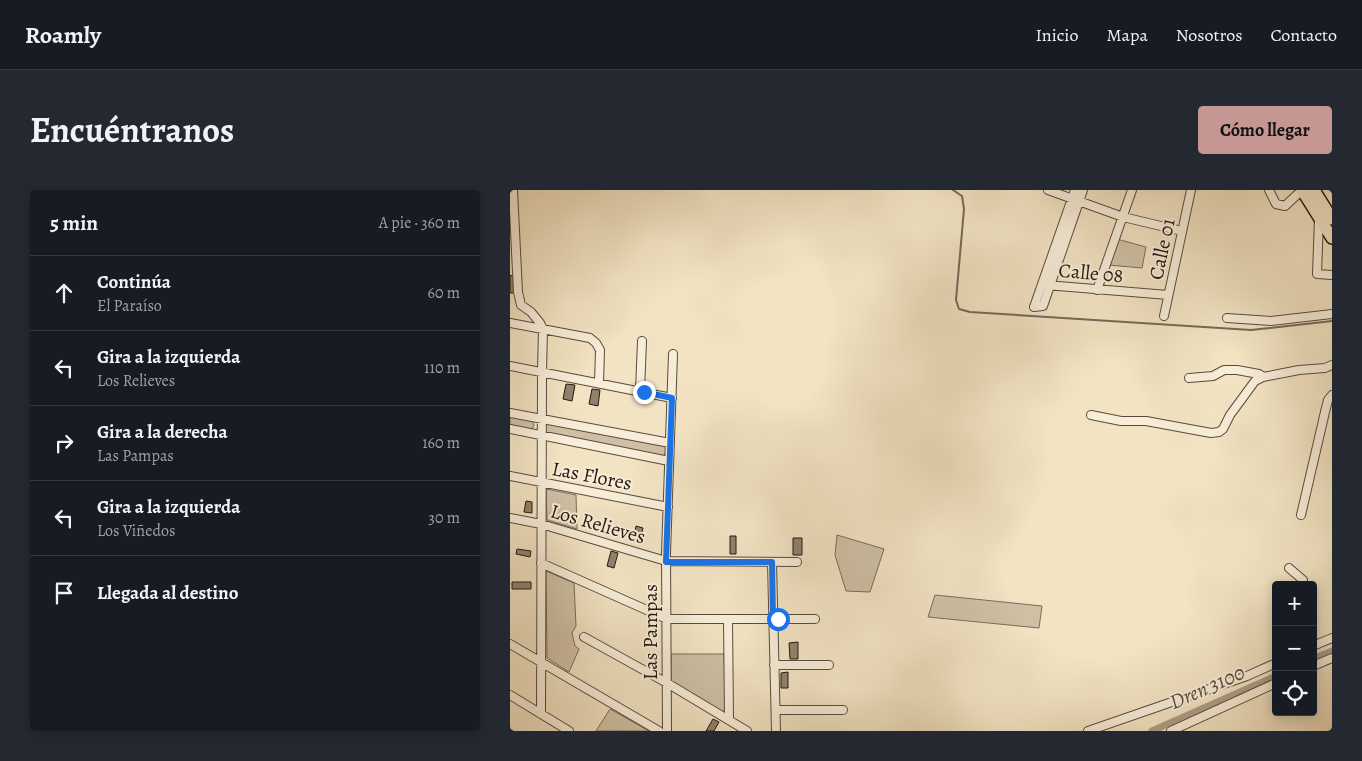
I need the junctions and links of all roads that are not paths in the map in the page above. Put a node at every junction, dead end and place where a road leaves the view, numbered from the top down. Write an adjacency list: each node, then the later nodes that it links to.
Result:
1 (513, 190): 24 (street)
2 (1048, 190): 10 (street)
3 (1075, 190): 10 (street)
4 (1083, 190): 10 (street)
5 (1132, 190): 12 (street)
6 (1192, 190): 13 (street, Calle 01)
7 (1269, 190): 8 (street)
8 (1302, 190): 11 (highway)
9 (1314, 190): 11 (highway)
10 (1076, 200): 12 (street); 16 (street); 17 (street)
11 (1328, 214): 14 (highway); 15 (street)
12 (1123, 216): 13 (street); 18 (street)
13 (1182, 231): 19 (street, Calle 01)
14 (1332, 238)
15 (1332, 275)
16 (1041, 285): 17 (street, Calle 08); 17 (street)
17 (1050, 286): 18 (street, Calle 08)
18 (1097, 290): 19 (street, Calle 08)
19 (1168, 295): 21 (street, Calle 01)
20 (1332, 314): 22 (street)
21 (1164, 316)
22 (1227, 318)
23 (510, 323): 24 (street)
24 (543, 329): 29 (street); 32 (street)
25 (642, 341): 33 (street)
26 (673, 354): 35 (street, Las Pampas)
27 (1332, 365): 30 (street)
28 (510, 366): 29 (street)
29 (542, 372): 32 (street); 38 (street)
30 (1263, 377): 31 (street); 37 (street)
31 (1189, 378)
32 (599, 383): 33 (street)
33 (640, 391): 35 (street)
34 (1332, 395): 46 (street)
35 (672, 398): 41 (street, Las Pampas)
36 (510, 413): 38 (street)
37 (1091, 415)
38 (542, 419): 40 (street); 41 (street)
39 (510, 430): 40 (street)
40 (542, 435): 42 (street); 44 (street)
41 (670, 443): 42 (street, Las Pampas)
42 (669, 462): 45 (street, Las Pampas)
43 (510, 476): 44 (street, Las Flores)
44 (542, 482): 45 (street, Las Flores); 48 (street)
45 (668, 507): 49 (street, Las Pampas)
46 (1301, 515)
47 (510, 518): 48 (street, Los Relieves)
48 (541, 524): 49 (street, Los Relieves); 52 (street)
49 (666, 562): 50 (street, Los Relieves); 55 (street, Las Pampas)
50 (772, 562): 51 (street, Los Relieves); 57 (street)
51 (797, 562)
52 (541, 563): 55 (street); 64 (street)
53 (1289, 568): 54 (street)
54 (1302, 581)
55 (667, 619): 56 (street); 69 (street, Las Pampas)
56 (728, 619): 57 (street); 75 (street)
57 (773, 619): 58 (street); 68 (street)
58 (816, 619)
59 (584, 637): 69 (street)
60 (1332, 638): 62 (street)
61 (510, 644): 64 (street)
62 (1317, 644)
63 (1332, 658): 65 (street)
64 (541, 661): 74 (street); 77 (street)
65 (1317, 664)
66 (829, 665): 68 (street)
67 (1272, 665): 81 (street)
68 (774, 666): 72 (street)
69 (667, 683): 75 (street); 78 (street, Las Pampas)
70 (1272, 685): 82 (street)
71 (510, 695): 74 (street)
72 (776, 710): 73 (street); 80 (street)
73 (842, 710)
74 (541, 714): 76 (street)
75 (728, 720): 79 (street)
76 (568, 731)
77 (659, 731)
78 (667, 731)
79 (747, 731)
80 (776, 731)
81 (1088, 731)
82 (1171, 731)

